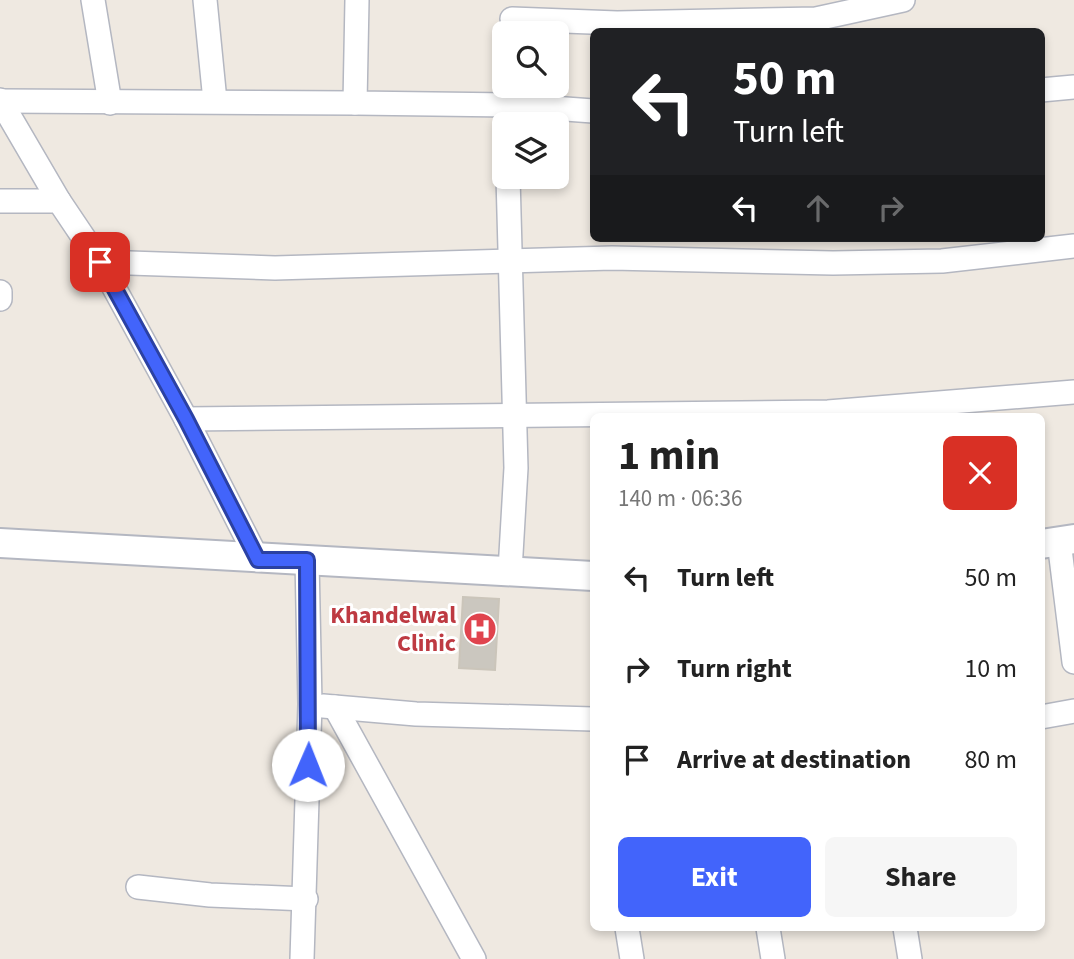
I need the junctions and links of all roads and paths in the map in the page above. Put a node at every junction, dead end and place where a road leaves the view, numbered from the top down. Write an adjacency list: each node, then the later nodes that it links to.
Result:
1 (93, 0): 10 (street)
2 (205, 0): 9 (street)
3 (356, 0): 11 (street)
4 (903, 0): 5 (street)
5 (512, 17)
6 (1074, 87): 7 (street)
7 (1045, 90)
8 (0, 100): 10 (street); 16 (street)
9 (215, 101): 10 (street); 11 (street)
10 (110, 103)
11 (355, 103): 12 (street)
12 (511, 105): 13 (street)
13 (590, 111)
14 (508, 189): 19 (street)
15 (0, 201): 16 (street)
16 (59, 201): 18 (street)
17 (1074, 246): 19 (street)
18 (100, 262): 19 (street); 26 (street)
19 (510, 262): 24 (street)
20 (0, 292): 21 (street)
21 (0, 299)
22 (1074, 392): 23 (street)
23 (672, 413)
24 (515, 414): 25 (street); 26 (street); 31 (street)
25 (590, 414)
26 (186, 419): 29 (street)
27 (1058, 541): 33 (street)
28 (0, 543): 29 (street)
29 (258, 560): 30 (street)
30 (307, 560): 31 (street); 34 (street)
31 (510, 571): 32 (street)
32 (590, 576)
33 (1074, 662)
34 (310, 704): 35 (street); 40 (street)
35 (335, 707): 38 (street); 45 (street)
36 (1074, 711): 37 (street)
37 (1045, 716)
38 (590, 719)
39 (138, 887): 40 (street)
40 (306, 899): 44 (street)
41 (627, 931): 46 (street)
42 (768, 931): 47 (street)
43 (905, 931): 48 (street)
44 (302, 959)
45 (474, 959)
46 (632, 959)
47 (773, 959)
48 (910, 959)

